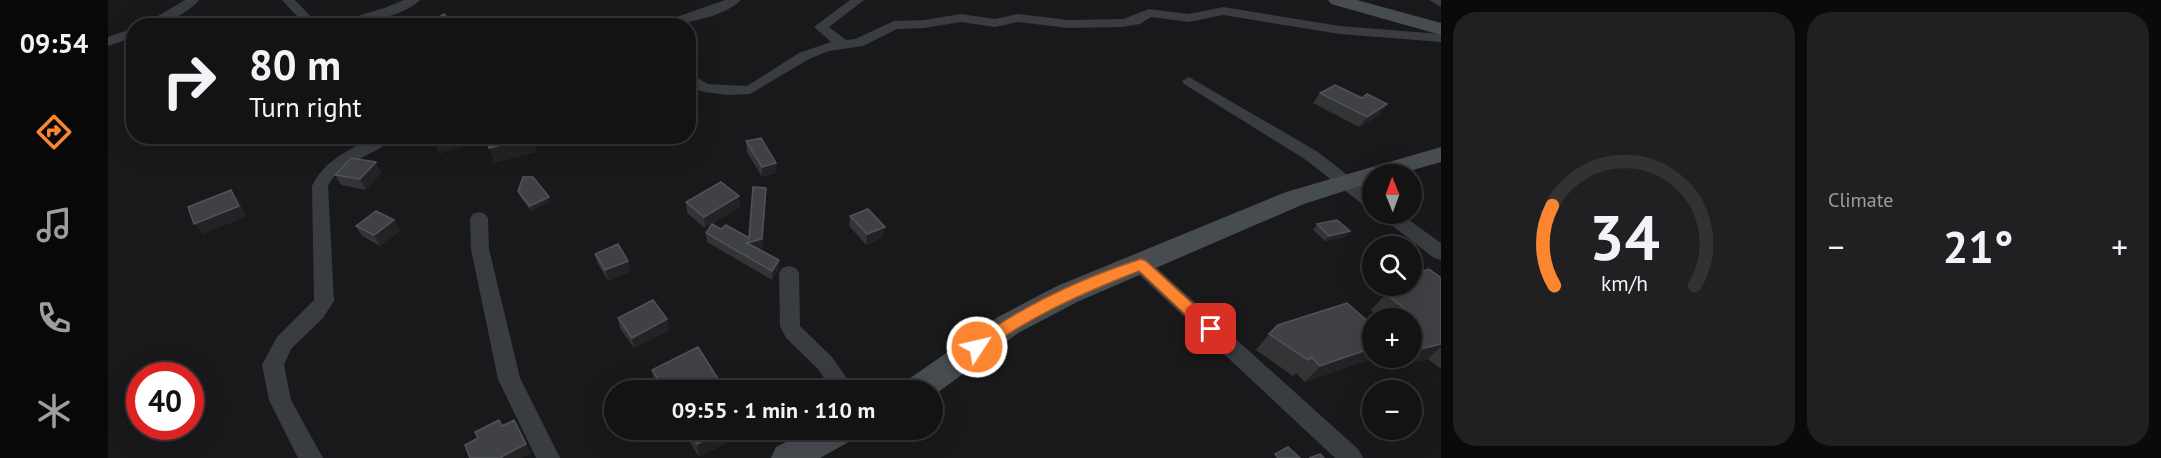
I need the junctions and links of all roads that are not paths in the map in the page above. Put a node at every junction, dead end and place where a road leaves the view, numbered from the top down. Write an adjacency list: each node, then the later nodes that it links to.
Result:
1 (192, 0): 9 (street)
2 (288, 0): 10 (street)
3 (414, 0): 11 (street)
4 (735, 0): 12 (street)
5 (858, 0): 17 (street)
6 (1337, 0): 13 (street)
7 (1436, 0): 8 (street)
8 (1441, 3)
9 (163, 18)
10 (306, 18)
11 (362, 18)
12 (685, 18)
13 (1441, 28)
14 (126, 35): 16 (street)
15 (1441, 38): 17 (street)
16 (108, 42)
17 (843, 45): 19 (street)
18 (1189, 81): 22 (street)
19 (696, 85)
20 (372, 144): 32 (street)
21 (1441, 154): 22 (street)
22 (1344, 182): 23 (street); 27 (street)
23 (1362, 196)
24 (479, 218): 33 (street)
25 (1402, 224): 26 (street)
26 (1441, 253)
27 (1141, 264): 30 (street); 35 (street)
28 (789, 273): 29 (street)
29 (836, 380)
30 (931, 380)
31 (822, 440): 34 (street)
32 (310, 458)
33 (548, 458)
34 (788, 458)
35 (1351, 458)

